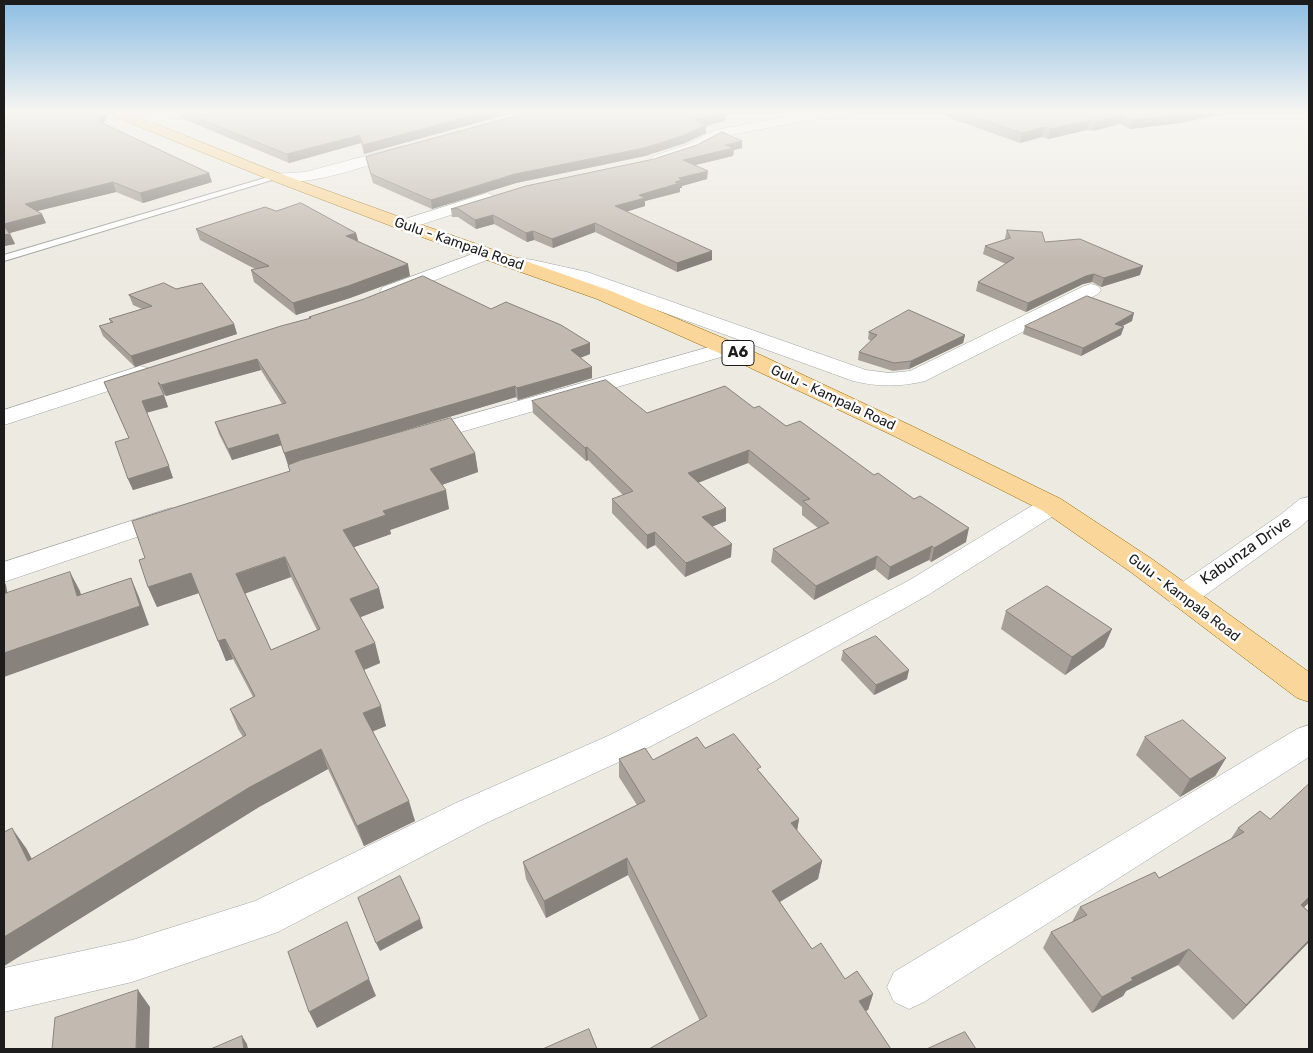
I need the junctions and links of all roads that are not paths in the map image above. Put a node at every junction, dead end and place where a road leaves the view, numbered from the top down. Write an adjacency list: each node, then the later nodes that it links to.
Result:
1 (240, 162): 3 (main road, Gulu - Kampala Road / A6)
2 (361, 162): 3 (street)
3 (278, 178): 5 (main road, Gulu - Kampala Road / A6); 6 (lane)
4 (505, 193): 5 (street)
5 (404, 225): 7 (main road, Gulu - Kampala Road / A6)
6 (4, 258)
7 (496, 258): 8 (street); 9 (street); 10 (main road, Gulu - Kampala Road / A6)
8 (1091, 290)
9 (375, 297)
10 (727, 348): 13 (street); 14 (main road, Gulu - Kampala Road / A6)
11 (159, 367): 12 (street)
12 (4, 418)
13 (396, 443)
14 (1052, 505): 18 (main road, Gulu - Kampala Road / A6); 22 (street)
15 (1309, 505): 18 (street, Kabunza Drive)
16 (193, 508): 17 (street)
17 (4, 572)
18 (1182, 596): 19 (main road, Gulu - Kampala Road / A6)
19 (1309, 689)
20 (1309, 739): 21 (street)
21 (909, 987)
22 (4, 990)

